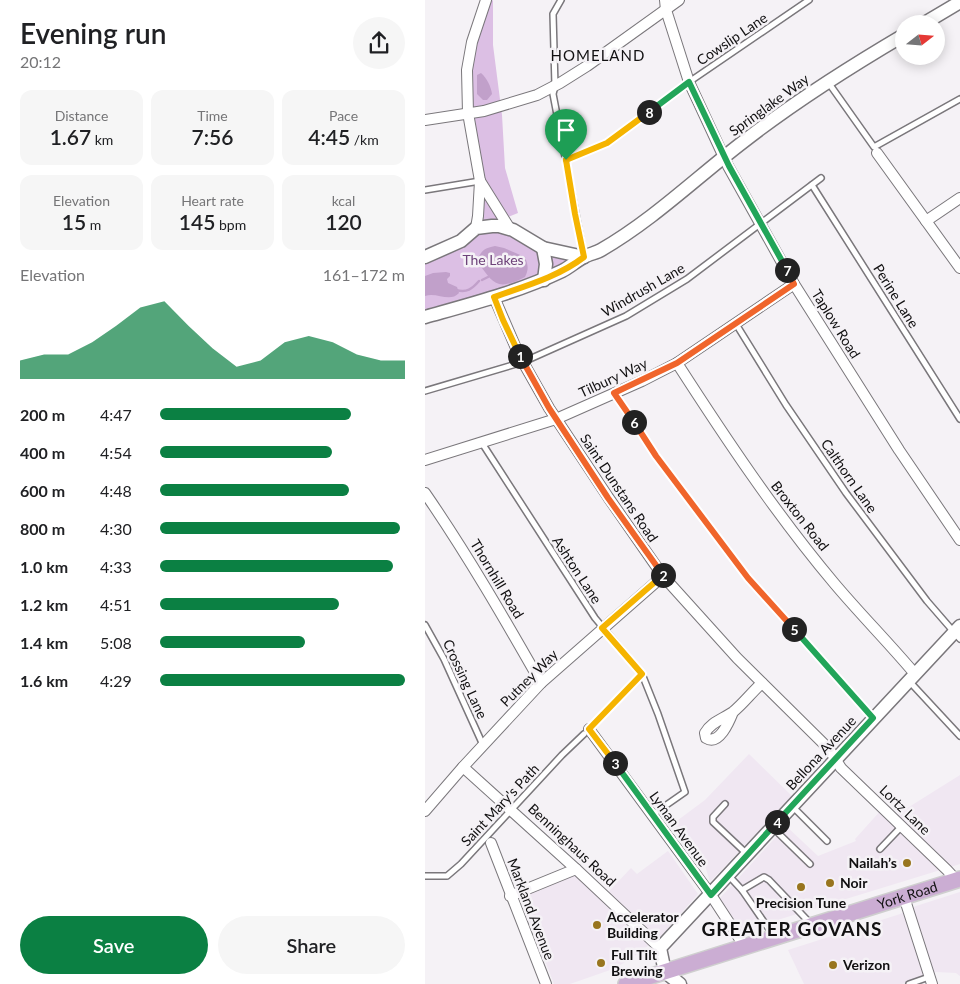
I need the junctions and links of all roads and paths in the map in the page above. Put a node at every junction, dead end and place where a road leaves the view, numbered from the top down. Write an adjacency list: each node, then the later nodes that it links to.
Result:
1 (486, 0): 13 (street)
2 (561, 0): 11 (lane)
3 (679, 0): 6 (street)
4 (809, 0): 10 (lane, Cowslip Lane)
5 (960, 2): 7 (street)
6 (665, 5): 10 (street, Taplow Road); 11 (street)
7 (938, 15)
8 (895, 40): 9 (street, Springlake Way)
9 (828, 81): 12 (lane); 16 (street, Springlake Way)
10 (689, 82): 16 (street, Taplow Road); 17 (lane, Cowslip Lane)
11 (555, 86): 13 (street); 17 (lane)
12 (960, 99)
13 (469, 113): 14 (street); 19 (street)
14 (425, 120)
15 (877, 153): 23 (street)
16 (724, 156): 24 (street, Taplow Road); 28 (street, Springlake Way)
17 (566, 160): 28 (lane)
18 (821, 178): 20 (lane, Windrush Lane)
19 (480, 181): 21 (lane); 25 (street); 26 (street)
20 (812, 185): 24 (lane, Windrush Lane); 41 (lane, Perine Lane)
21 (425, 190)
22 (960, 198): 23 (street)
23 (926, 221): 30 (street)
24 (761, 224): 32 (street, Taplow Road); 36 (lane, Windrush Lane)
25 (476, 228): 26 (street); 29 (street)
26 (509, 229): 27 (street)
27 (543, 248): 28 (street); 31 (street)
28 (584, 257): 31 (street, Springlake Way)
29 (425, 258)
30 (960, 268)
31 (544, 280): 33 (street, Springlake Way)
32 (794, 284): 35 (street, Tilbury Way); 45 (street, Taplow Road)
33 (494, 297): 34 (street, Springlake Way); 36 (street, Saint Dunstans Road)
34 (425, 317)
35 (736, 324): 37 (street, Tilbury Way); 49 (lane, Calthorn Lane)
36 (523, 362): 38 (lane, Windrush Lane); 40 (street, Saint Dunstans Road)
37 (677, 363): 39 (street, Tilbury Way); 51 (street, Broxton Road)
38 (425, 391)
39 (614, 393): 40 (street, Tilbury Way); 55 (lane)
40 (556, 419): 42 (street, Tilbury Way); 46 (street, Saint Dunstans Road)
41 (960, 420)
42 (482, 443): 43 (street, Tilbury Way); 48 (lane, Ashton Lane)
43 (425, 460)
44 (425, 493): 52 (street, Thornhill Road)
45 (960, 540)
46 (663, 576): 48 (street, Putney Way); 53 (street, Saint Dunstans Road)
47 (425, 624): 58 (lane, Crossing Lane)
48 (602, 628): 50 (lane, Ashton Lane); 52 (street, Putney Way)
49 (958, 633): 51 (street, Bellona Avenue)
50 (642, 674): 56 (lane, Saint Mary's Path); 65 (lane, Ashton Lane)
51 (912, 677): 55 (street, Bellona Avenue); 57 (lane)
52 (541, 683): 58 (street, Putney Way)
53 (762, 683): 54 (street); 59 (street, Saint Dunstans Road)
54 (733, 712)
55 (873, 718): 59 (street, Bellona Avenue)
56 (587, 731): 63 (lane, Saint Mary's Path); 65 (street, Lyman Avenue)
57 (960, 736)
58 (483, 744): 60 (street, Putney Way)
59 (835, 760): 62 (street, Bellona Avenue); 66 (street, Lortz Lane)
60 (463, 767): 63 (street, Benninghaus Road); 64 (street, Putney Way)
61 (725, 804): 71 (lane)
62 (792, 806): 67 (street, Bellona Avenue); 68 (lane)
63 (512, 810): 73 (street, Benninghaus Road); 74 (lane, Saint Mary's Path)
64 (425, 812)
65 (653, 815): 78 (street, Lyman Avenue)
66 (902, 826): 70 (lane); 76 (street, Lortz Lane)
67 (773, 828): 71 (street, Bellona Avenue); 72 (lane)
68 (827, 841)
69 (491, 843): 79 (street, Markland Avenue)
70 (880, 849)
71 (748, 855): 75 (street, Bellona Avenue)
72 (810, 864)
73 (576, 869): 79 (street); 84 (street, Benninghaus Road)
74 (425, 876)
75 (729, 876): 77 (lane); 78 (street, Bellona Avenue)
76 (958, 880): 80 (main road, York Road)
77 (742, 890): 81 (lane); 82 (lane)
78 (711, 895): 83 (street, Lyman Avenue); 84 (street, Bellona Avenue)
79 (510, 896): 88 (street, Markland Avenue)
80 (904, 897): 81 (main road, York Road); 87 (street)
81 (813, 926): 82 (main road, York Road)
82 (774, 938): 83 (main road, York Road)
83 (745, 947): 85 (main road, York Road)
84 (660, 948): 85 (street)
85 (665, 972): 86 (main road, York Road); 90 (street)
86 (648, 981): 89 (main road, York Road)
87 (930, 981): 91 (lane)
88 (546, 984)
89 (626, 984)
90 (680, 984)
91 (909, 984)

